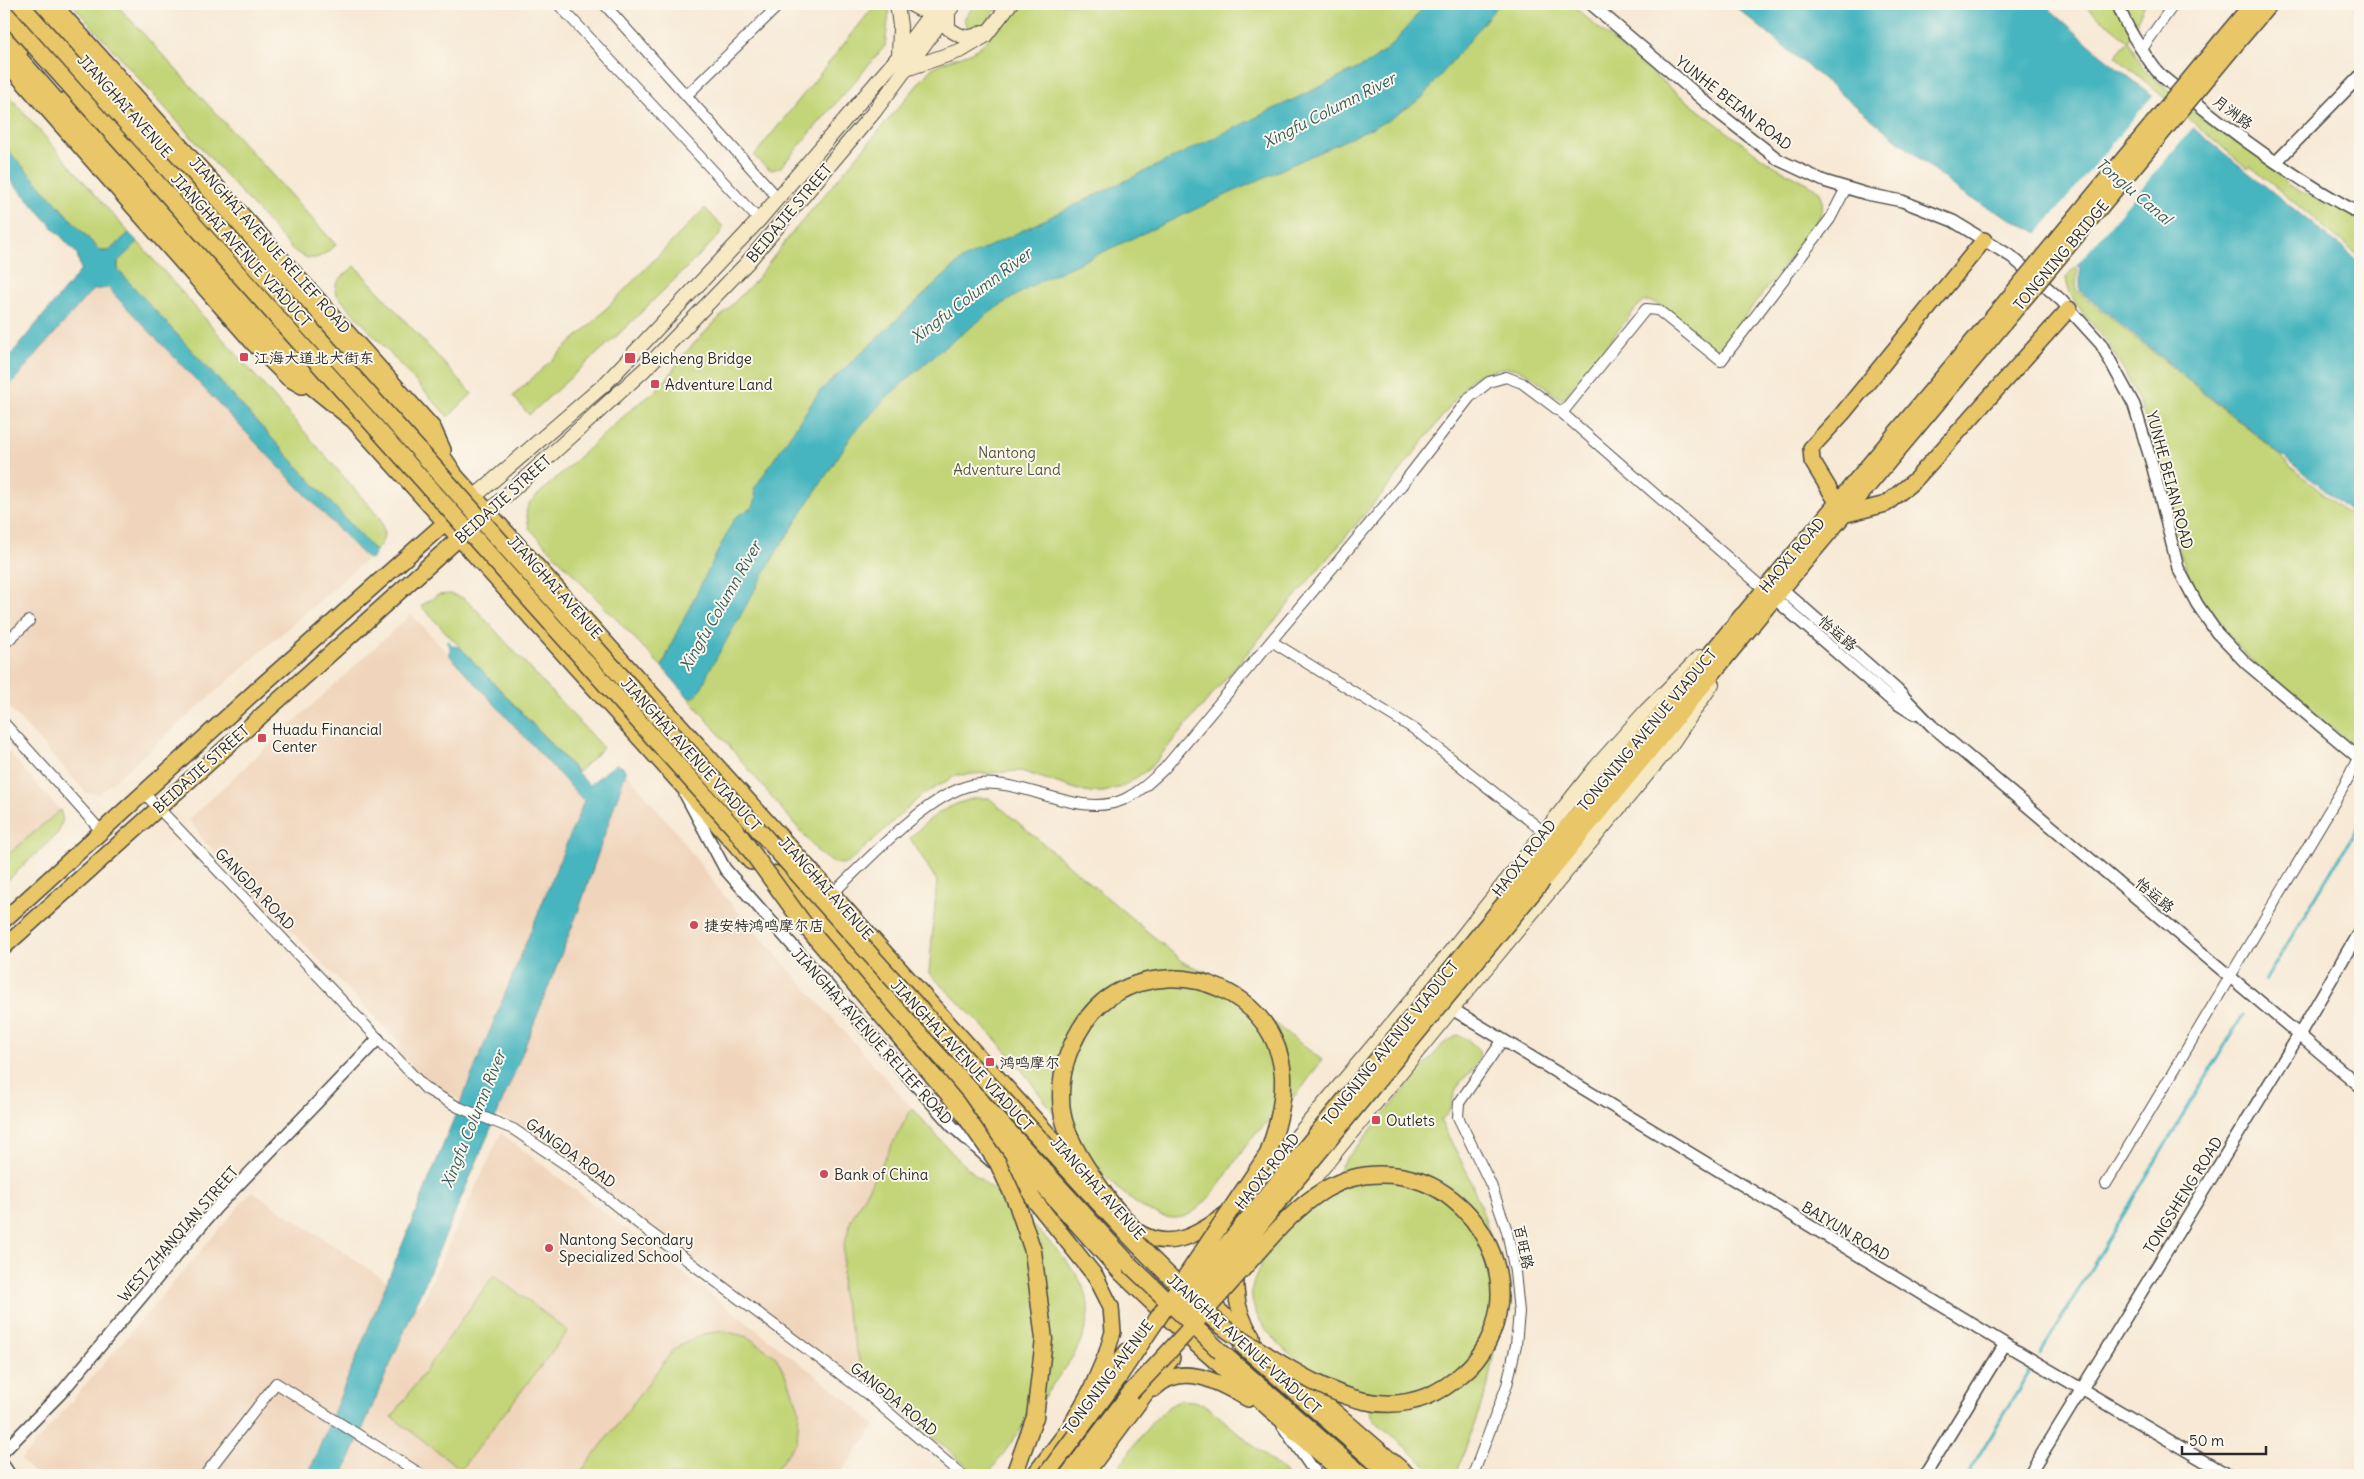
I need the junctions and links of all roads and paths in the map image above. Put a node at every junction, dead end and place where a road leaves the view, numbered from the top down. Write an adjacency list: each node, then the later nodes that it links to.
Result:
1 (20, 4): 75 (highway, JIANGHAI AVENUE VIADUCT, bridge)
2 (33, 4): 39 (main road, JIANGHAI AVENUE)
3 (42, 4): 39 (highway)
4 (54, 4): 39 (main road, JIANGHAI AVENUE RELIEF ROAD)
5 (558, 4): 32 (street)
6 (604, 4): 27 (street)
7 (780, 4): 27 (street)
8 (897, 4): 23 (main road)
9 (910, 4): 16 (main road)
10 (1010, 4): 18 (main road)
11 (1591, 4): 29 (street, YUNHE BEIAN ROAD)
12 (2118, 4): 22 (street, 月洲路)
13 (2174, 4): 22 (street)
14 (2252, 4): 21 (main road)
15 (2270, 4): 21 (main road)
16 (944, 6): 18 (main road); 23 (main road, BEIDAJIE STREET); 25 (main road, BEIDAJIE STREET)
17 (4, 12): 55 (highway, JIANGHAI AVENUE VIADUCT, bridge)
18 (996, 24): 25 (main road)
19 (4, 30): 38 (main road)
20 (4, 42): 36 (highway)
21 (2226, 45): 35 (main road, TONGNING BRIDGE, bridge)
22 (2142, 49): 28 (street, 月洲路)
23 (900, 56): 30 (main road, BEIDAJIE STREET)
24 (4, 60): 36 (main road)
25 (909, 68): 42 (main road, BEIDAJIE STREET)
26 (2360, 76): 28 (street)
27 (686, 96): 30 (street)
28 (2276, 162): 31 (street, 月洲路)
29 (1846, 188): 33 (street, YUNHE BEIAN ROAD); 37 (street)
30 (778, 198): 32 (main road, BEIDAJIE STREET)
31 (2360, 214)
32 (759, 220): 40 (main road, BEIDAJIE STREET)
33 (1984, 240): 34 (street, YUNHE BEIAN ROAD); 41 (main road)
34 (2069, 309): 41 (main road); 51 (street, YUNHE BEIAN ROAD)
35 (1981, 340): 41 (main road, HAOXI ROAD)
36 (291, 374): 38 (highway)
37 (1562, 413): 45 (street); 48 (street)
38 (351, 418): 43 (main road)
39 (452, 472): 40 (main road, JIANGHAI AVENUE)
40 (474, 497): 42 (main road, JIANGHAI AVENUE); 43 (main road, BEIDAJIE STREET)
41 (1840, 509): 45 (main road, HAOXI ROAD)
42 (488, 512): 44 (main road, BEIDAJIE STREET); 59 (main road, JIANGHAI AVENUE)
43 (444, 522): 44 (main road); 53 (main road, BEIDAJIE STREET)
44 (459, 538): 52 (main road); 54 (main road, BEIDAJIE STREET)
45 (1773, 592): 47 (main road, HAOXI ROAD); 63 (street, 怡运路)
46 (29, 621): 49 (street)
47 (1747, 621): 57 (main road, HAOXI ROAD); 58 (highway, TONGNING AVENUE VIADUCT); 64 (main road, HAOXI ROAD)
48 (1271, 641): 57 (street); 59 (street)
49 (4, 644)
50 (4, 723): 56 (street)
51 (2359, 759): 63 (street)
52 (677, 779): 69 (main road); 71 (street, JIANGHAI AVENUE RELIEF ROAD)
53 (144, 793): 54 (street, GANGDA ROAD); 56 (main road, BEIDAJIE STREET)
54 (157, 808): 62 (main road, BEIDAJIE STREET); 66 (street, GANGDA ROAD)
55 (735, 829): 96 (highway, bridge); 103 (highway, JIANGHAI AVENUE VIADUCT, bridge)
56 (102, 832): 60 (main road, BEIDAJIE STREET)
57 (1544, 832): 72 (main road, HAOXI ROAD)
58 (1537, 875): 84 (highway, TONGNING AVENUE VIADUCT, bridge); 86 (highway, TONGNING AVENUE VIADUCT, bridge)
59 (832, 894): 74 (main road, JIANGHAI AVENUE)
60 (4, 920)
61 (2360, 930): 65 (street, TONGSHENG ROAD)
62 (4, 947)
63 (2229, 977): 65 (street, 怡运路); 70 (street)
64 (1452, 1009): 67 (street, BAIYUN ROAD); 76 (main road, HAOXI ROAD)
65 (2299, 1035): 68 (street, 怡运路); 85 (street, TONGSHENG ROAD)
66 (378, 1039): 89 (street, WEST ZHANQIAN STREET); 95 (street, GANGDA ROAD)
67 (1502, 1041): 82 (street, BAIYUN ROAD); 106 (street, 百旺路)
68 (2360, 1086)
69 (981, 1118): 71 (main road); 73 (main road)
70 (2106, 1184)
71 (1034, 1200): 73 (street, JIANGHAI AVENUE RELIEF ROAD); 88 (main road)
72 (1241, 1203): 74 (main road); 77 (main road, HAOXI ROAD)
73 (1065, 1212): 79 (main road)
74 (1135, 1230): 77 (main road, JIANGHAI AVENUE)
75 (1148, 1257): 80 (highway, JIANGHAI AVENUE VIADUCT, bridge); 84 (highway, bridge)
76 (1236, 1275): 78 (main road, HAOXI ROAD); 83 (main road)
77 (1182, 1278): 78 (main road, JIANGHAI AVENUE); 79 (main road, TONGNING AVENUE)
78 (1213, 1304): 81 (main road); 83 (main road, JIANGHAI AVENUE)
79 (1158, 1310): 81 (main road); 88 (main road, TONGNING AVENUE)
80 (1224, 1329): 86 (highway, bridge); 104 (highway, JIANGHAI AVENUE VIADUCT, bridge)
81 (1188, 1337): 86 (main road); 87 (main road)
82 (2004, 1344): 85 (street, BAIYUN ROAD); 107 (street)
83 (1258, 1346): 105 (main road, JIANGHAI AVENUE)
84 (1113, 1385): 98 (highway, TONGNING AVENUE VIADUCT, bridge)
85 (2081, 1390): 108 (street, TONGSHENG ROAD); 109 (street, BAIYUN ROAD)
86 (1133, 1400): 87 (main road); 99 (highway, TONGNING AVENUE VIADUCT); 100 (main road)
87 (1274, 1414): 101 (street); 102 (main road)
88 (1070, 1428): 97 (main road, TONGNING AVENUE)
89 (4, 1451)
90 (4, 1466): 92 (street)
91 (4, 1472): 92 (street)
92 (8, 1475)
93 (205, 1475): 94 (street)
94 (422, 1475)
95 (962, 1475)
96 (1014, 1475)
97 (1034, 1475)
98 (1046, 1475)
99 (1068, 1475)
100 (1085, 1475)
101 (1316, 1475)
102 (1344, 1475)
103 (1362, 1475)
104 (1390, 1475)
105 (1408, 1475)
106 (1473, 1475)
107 (1924, 1475)
108 (2029, 1475)
109 (2228, 1475)

